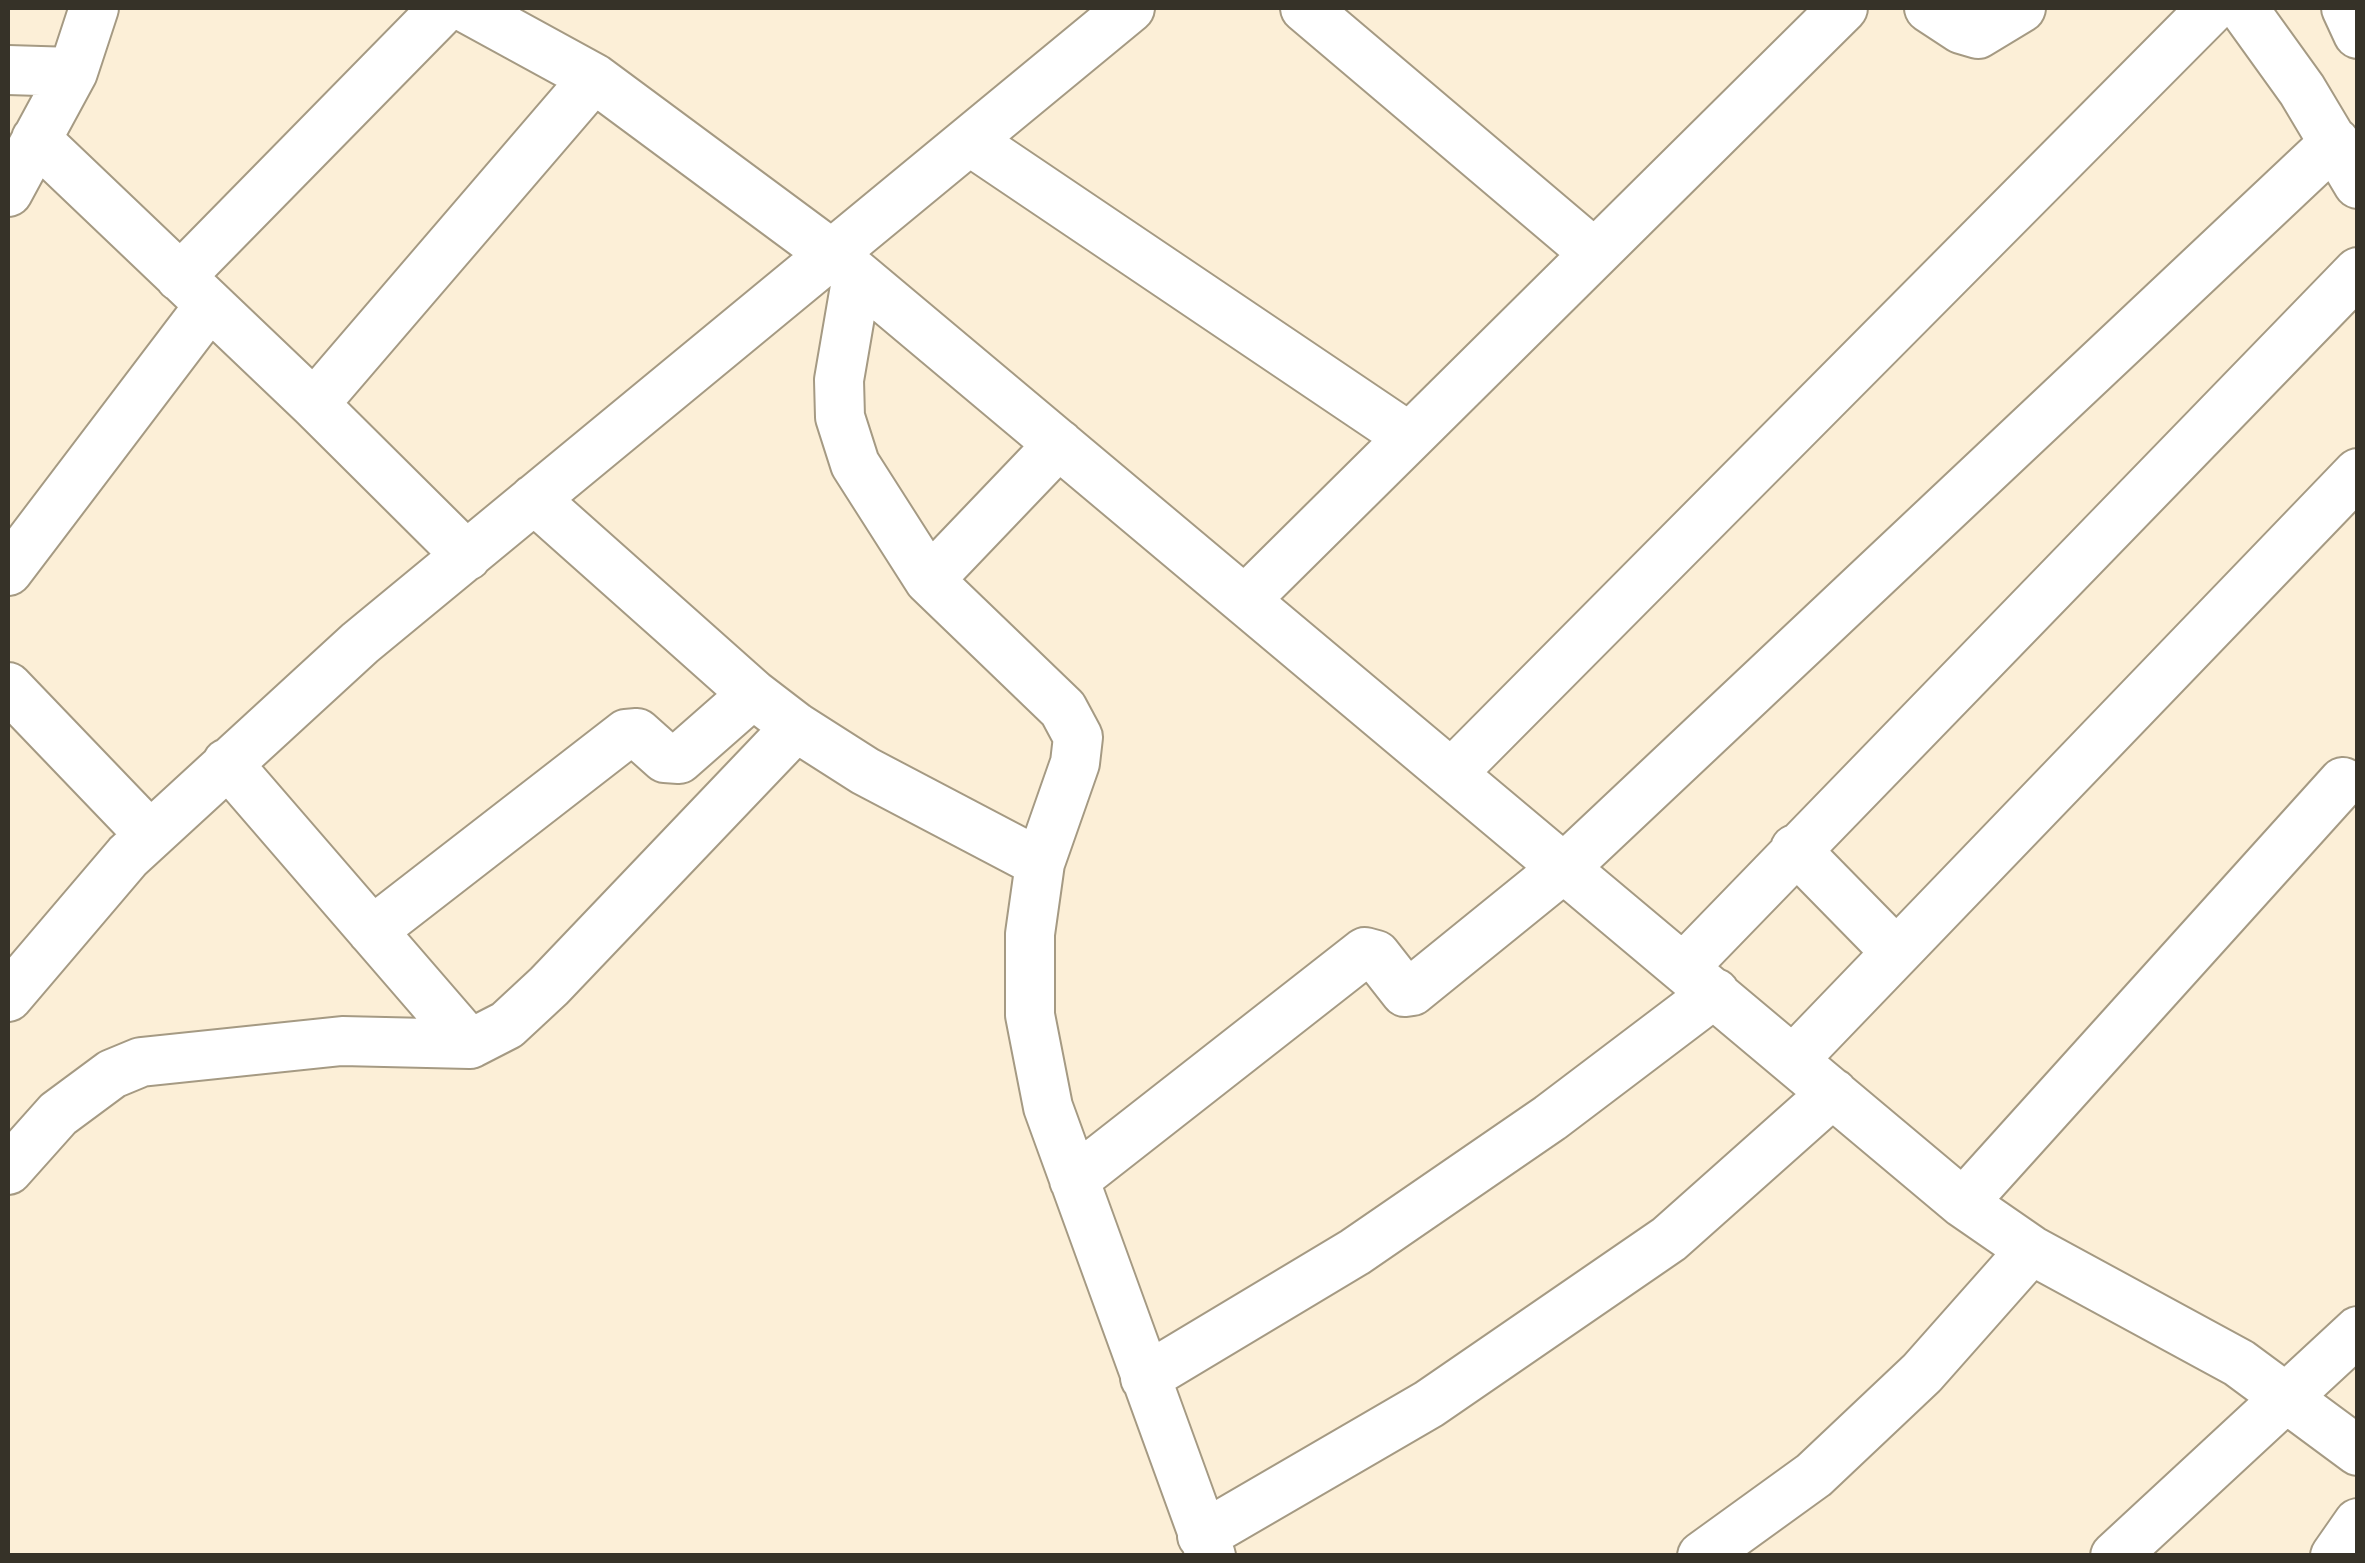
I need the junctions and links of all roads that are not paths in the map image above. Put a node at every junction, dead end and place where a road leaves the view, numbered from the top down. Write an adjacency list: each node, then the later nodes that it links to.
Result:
1 (94, 8): 14 (street)
2 (444, 8): 24 (street)
3 (466, 8): 15 (street)
4 (1130, 8): 17 (street)
5 (1305, 8): 21 (street)
6 (1843, 8): 21 (street)
7 (1928, 8): 8 (street)
8 (2021, 8)
9 (2212, 8): 38 (street)
10 (2242, 8): 18 (street)
11 (2346, 8): 12 (street)
12 (2358, 34)
13 (8, 70): 14 (street)
14 (73, 72): 16 (street)
15 (594, 78): 22 (street); 25 (street)
16 (36, 138): 20 (street); 24 (street)
17 (970, 141): 22 (street); 26 (street)
18 (2335, 142): 19 (street); 43 (street)
19 (2358, 184)
20 (8, 192)
21 (1594, 254): 26 (street)
22 (845, 265): 27 (street); 29 (street); 32 (street)
23 (2358, 272): 41 (street)
24 (195, 292): 25 (street); 31 (street)
25 (314, 404): 30 (street)
26 (1409, 438): 33 (street)
27 (1059, 444): 32 (street); 33 (street)
28 (2358, 472): 45 (street)
29 (534, 499): 30 (street); 35 (street)
30 (467, 556): 37 (street)
31 (8, 571)
32 (930, 580): 42 (street)
33 (1245, 600): 38 (street)
34 (8, 687): 40 (street)
35 (753, 694): 36 (street); 44 (street)
36 (796, 727): 42 (street); 48 (street)
37 (227, 763): 40 (street); 44 (street)
38 (1452, 773): 43 (street)
39 (2343, 782): 53 (street)
40 (150, 835): 47 (street)
41 (1795, 850): 45 (street); 46 (street)
42 (1040, 864): 52 (street)
43 (1565, 868): 46 (street); 52 (street)
44 (372, 931): 48 (street)
45 (1895, 951): 49 (street)
46 (1699, 980): 49 (street); 56 (street)
47 (8, 997)
48 (470, 1044): 51 (street)
49 (1794, 1059): 50 (street)
50 (1833, 1093): 53 (street); 60 (street)
51 (8, 1170)
52 (1074, 1180): 56 (street)
53 (1963, 1203): 54 (street)
54 (2032, 1250): 57 (street); 61 (street)
55 (2358, 1331): 57 (street)
56 (1144, 1378): 60 (street)
57 (2284, 1394): 58 (street); 62 (street)
58 (2358, 1451)
59 (2358, 1523): 63 (street)
60 (1206, 1546)
61 (1702, 1556)
62 (2115, 1556)
63 (2335, 1556)

